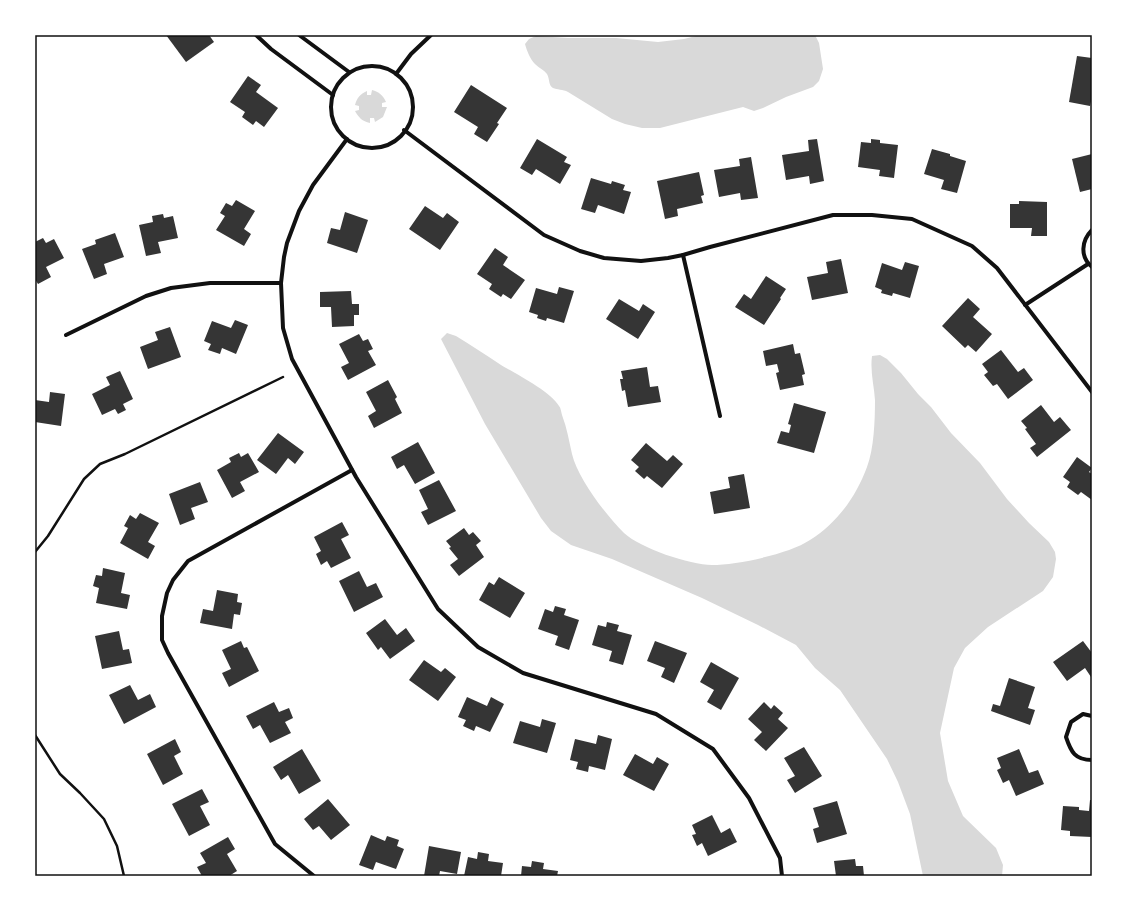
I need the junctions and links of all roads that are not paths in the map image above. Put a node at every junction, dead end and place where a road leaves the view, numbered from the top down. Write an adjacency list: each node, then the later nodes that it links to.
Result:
1 (256, 35): 6 (street)
2 (299, 35): 4 (street)
3 (431, 35): 5 (street)
4 (349, 72): 5 (street); 6 (street)
5 (396, 74): 7 (street)
6 (333, 95): 8 (street)
7 (404, 130): 8 (street); 10 (street)
8 (347, 139): 12 (street)
9 (1092, 230): 11 (street)
10 (683, 255): 13 (street); 16 (street)
11 (1090, 266): 13 (street)
12 (281, 284): 14 (street); 17 (street)
13 (1025, 304): 15 (street)
14 (66, 335)
15 (1092, 392)
16 (720, 416)
17 (352, 470): 20 (street); 21 (street)
18 (1092, 716): 19 (street)
19 (1092, 760)
20 (314, 876)
21 (782, 876)

